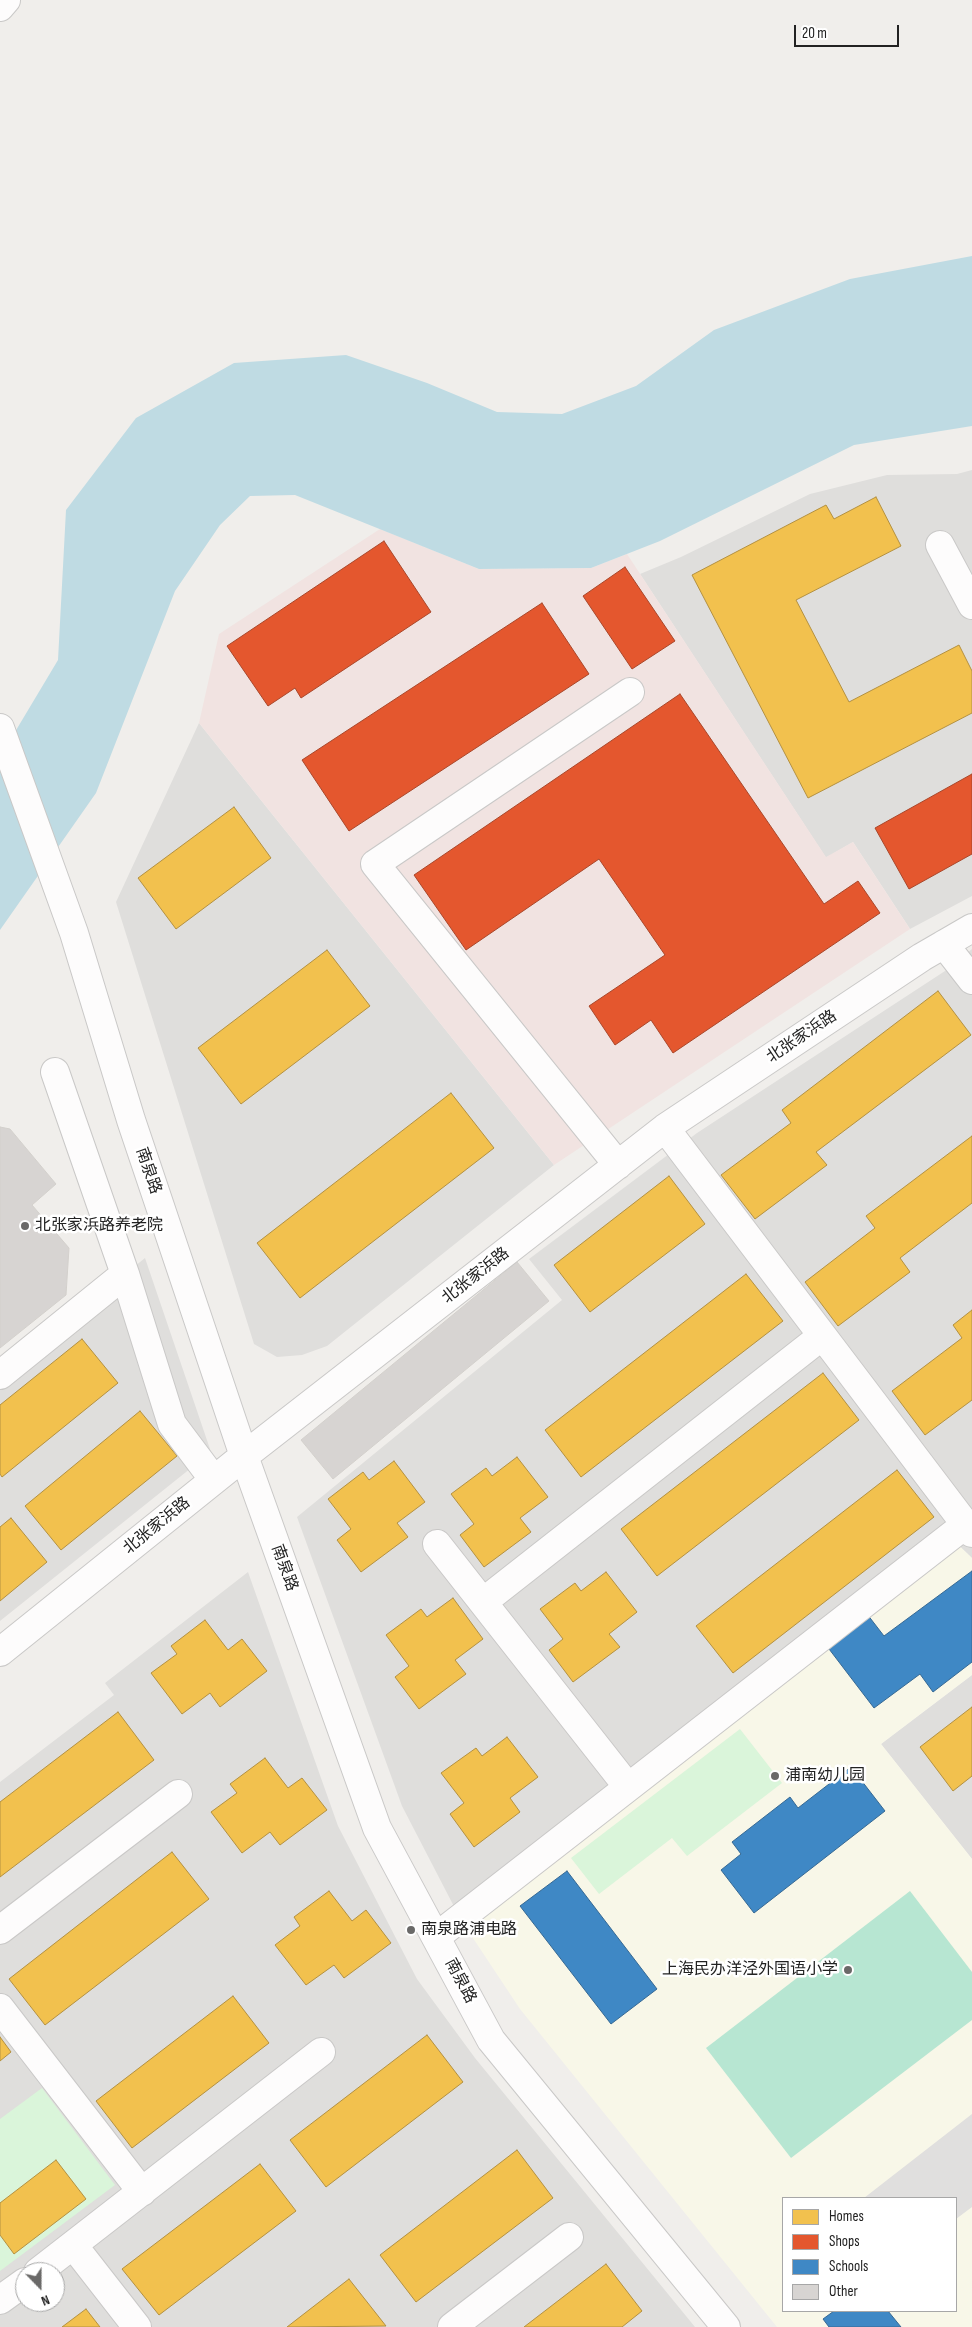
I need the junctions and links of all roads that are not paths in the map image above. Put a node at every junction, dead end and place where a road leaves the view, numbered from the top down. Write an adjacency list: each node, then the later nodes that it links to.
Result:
1 (6, 0): 2 (street)
2 (0, 7)
3 (940, 545): 4 (street)
4 (972, 605)
5 (630, 692): 12 (street)
6 (0, 728): 16 (street, 南泉路)
7 (972, 928): 8 (street, 北张家浜路)
8 (944, 944): 9 (street); 11 (street, 北张家浜路)
9 (972, 980)
10 (55, 1072): 13 (street)
11 (665, 1128): 12 (street, 北张家浜路); 14 (street)
12 (618, 1165): 16 (street, 北张家浜路)
13 (126, 1274): 15 (street); 17 (street)
14 (822, 1336): 18 (street); 20 (street)
15 (0, 1375)
16 (244, 1456): 17 (street, 北张家浜路); 25 (street, 南泉路)
17 (214, 1480): 21 (street, 北张家浜路)
18 (969, 1529): 22 (street)
19 (437, 1544): 20 (street)
20 (484, 1602): 22 (street)
21 (0, 1652)
22 (628, 1787): 25 (street)
23 (178, 1794): 24 (street)
24 (0, 1930)
25 (436, 1937): 36 (street, 南泉路)
26 (0, 2008): 28 (street)
27 (321, 2052): 28 (street)
28 (142, 2192): 30 (street)
29 (569, 2237): 35 (street)
30 (73, 2246): 31 (street); 34 (street)
31 (51, 2262)
32 (15, 2289): 33 (street)
33 (0, 2300)
34 (137, 2327)
35 (452, 2327)
36 (726, 2327)

